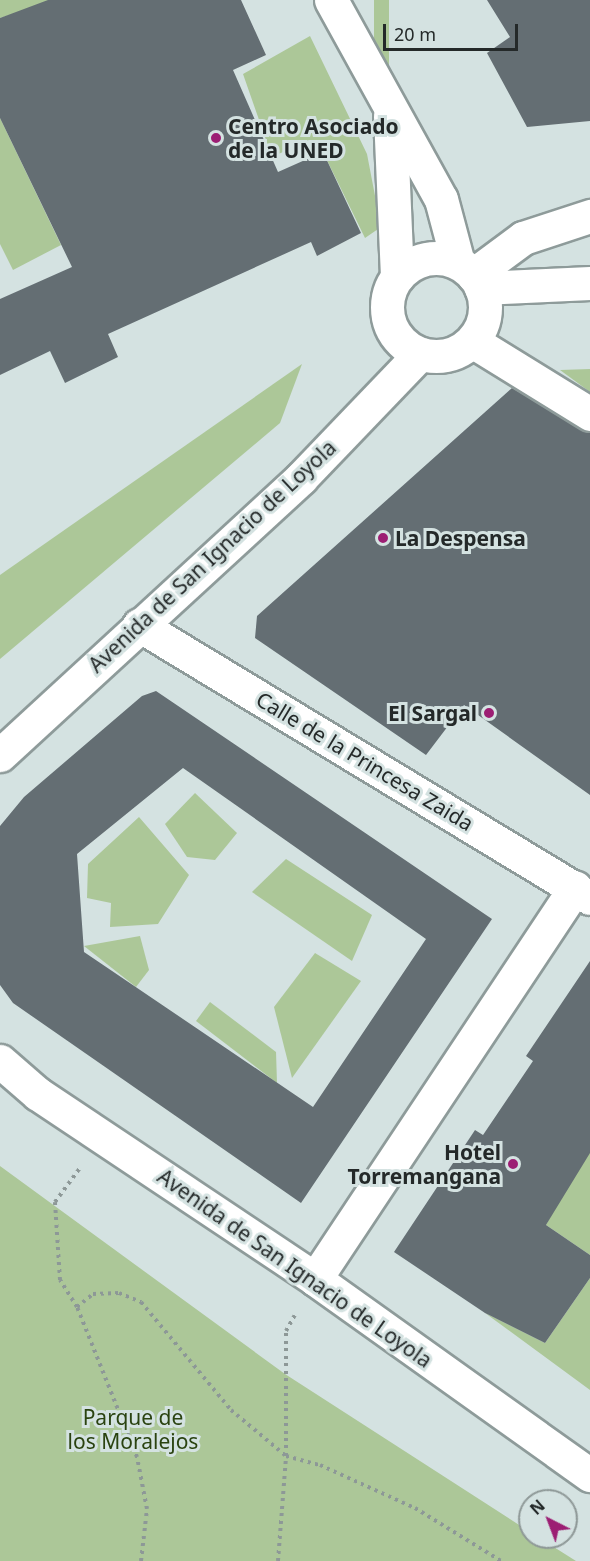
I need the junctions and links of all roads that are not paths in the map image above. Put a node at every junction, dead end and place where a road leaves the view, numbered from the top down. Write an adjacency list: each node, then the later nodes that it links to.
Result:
1 (331, 0): 2 (street)
2 (390, 109): 4 (street); 5 (street)
3 (590, 216): 4 (street)
4 (471, 275): 5 (street); 6 (street); 7 (street)
5 (397, 277): 8 (street)
6 (590, 284)
7 (472, 341): 8 (street); 9 (street)
8 (420, 354): 10 (street, Avenida de San Ignacio de Loyola)
9 (590, 414)
10 (139, 625): 11 (street, Avenida de San Ignacio de Loyola); 12 (street, Calle de la Princesa Zaida)
11 (0, 755)
12 (582, 893): 14 (street)
13 (0, 1061): 14 (street, Avenida de San Ignacio de Loyola)
14 (315, 1279): 15 (street, Avenida de San Ignacio de Loyola)
15 (590, 1475)

